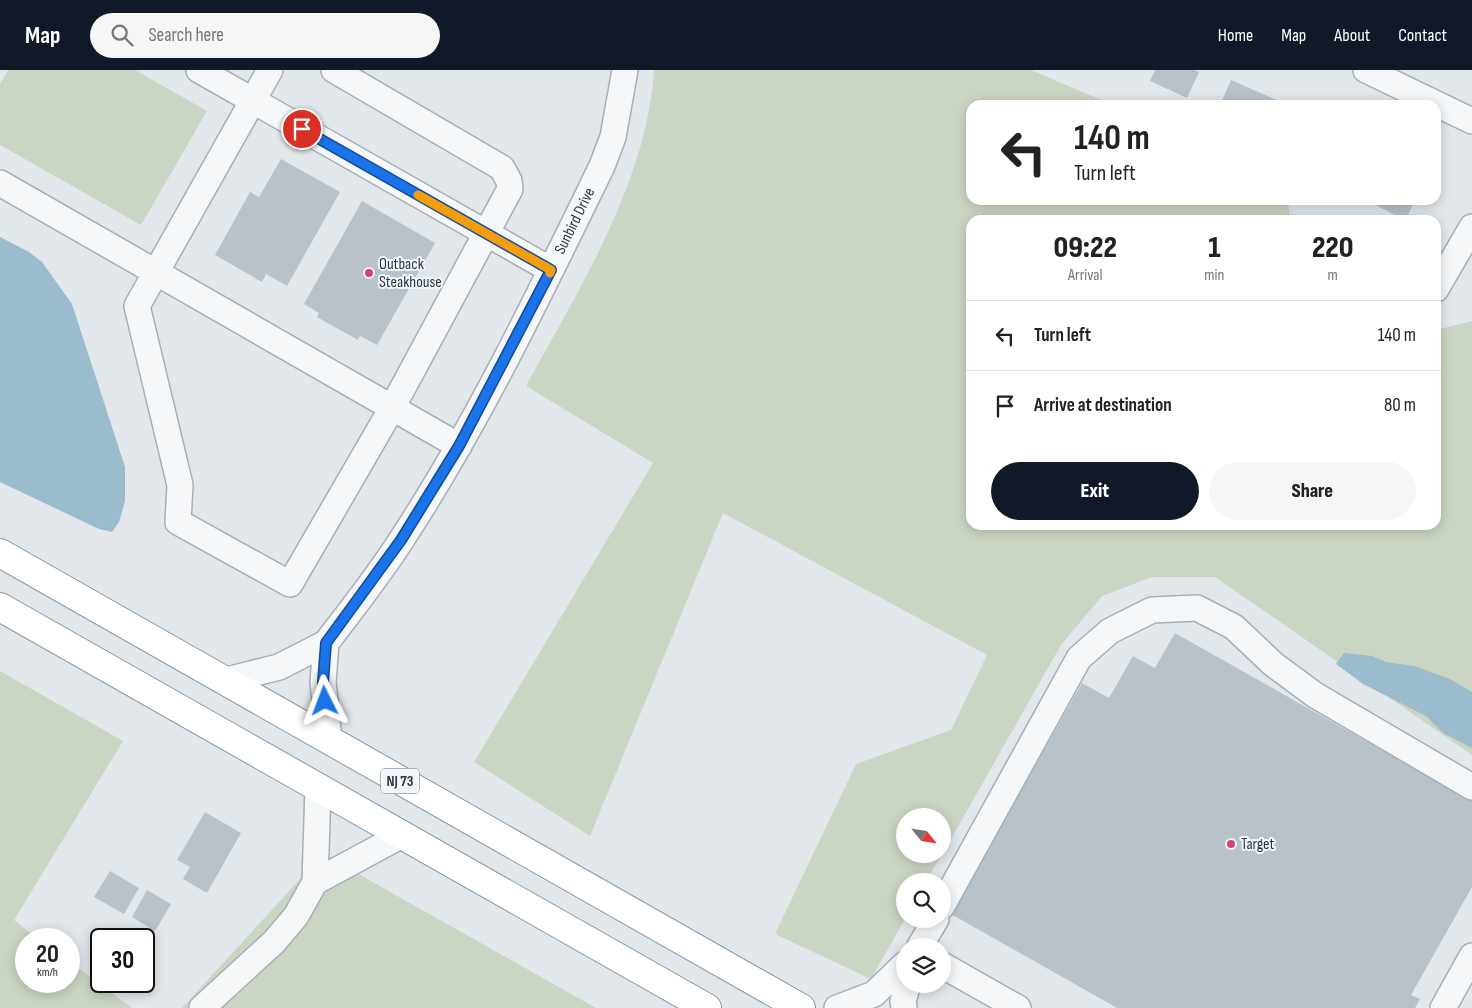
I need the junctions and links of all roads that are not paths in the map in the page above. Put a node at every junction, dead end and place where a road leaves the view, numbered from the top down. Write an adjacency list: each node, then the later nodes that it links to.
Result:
1 (199, 70): 6 (street)
2 (270, 70): 6 (street)
3 (334, 70): 12 (street)
4 (624, 70): 13 (street, Sunbird Drive)
5 (1366, 70): 7 (street)
6 (251, 100): 12 (street); 14 (street)
7 (1428, 100)
8 (1441, 106): 9 (street)
9 (1472, 121)
10 (0, 183): 14 (street)
11 (1472, 227): 15 (street)
12 (486, 234): 13 (street); 16 (street)
13 (551, 270): 17 (street, Sunbird Drive)
14 (155, 272): 16 (street); 16 (street)
15 (1441, 280)
16 (392, 408): 17 (street)
17 (459, 446): 20 (street, Sunbird Drive)
18 (0, 553): 21 (highway, NJ 73)
19 (0, 607): 23 (highway)
20 (326, 643): 21 (street, Sunbird Drive); 22 (street)
21 (227, 680): 22 (highway, NJ 73)
22 (329, 740): 34 (highway, NJ 73)
23 (318, 787): 25 (highway); 26 (street)
24 (1472, 788): 27 (street)
25 (402, 835): 26 (street); 33 (highway)
26 (316, 882): 32 (street)
27 (951, 890)
28 (1472, 956): 38 (street)
29 (951, 970): 37 (street)
30 (896, 973): 35 (street)
31 (905, 993): 36 (street)
32 (202, 1008)
33 (707, 1008)
34 (801, 1008)
35 (836, 1008)
36 (904, 1008)
37 (1018, 1008)
38 (1443, 1008)

